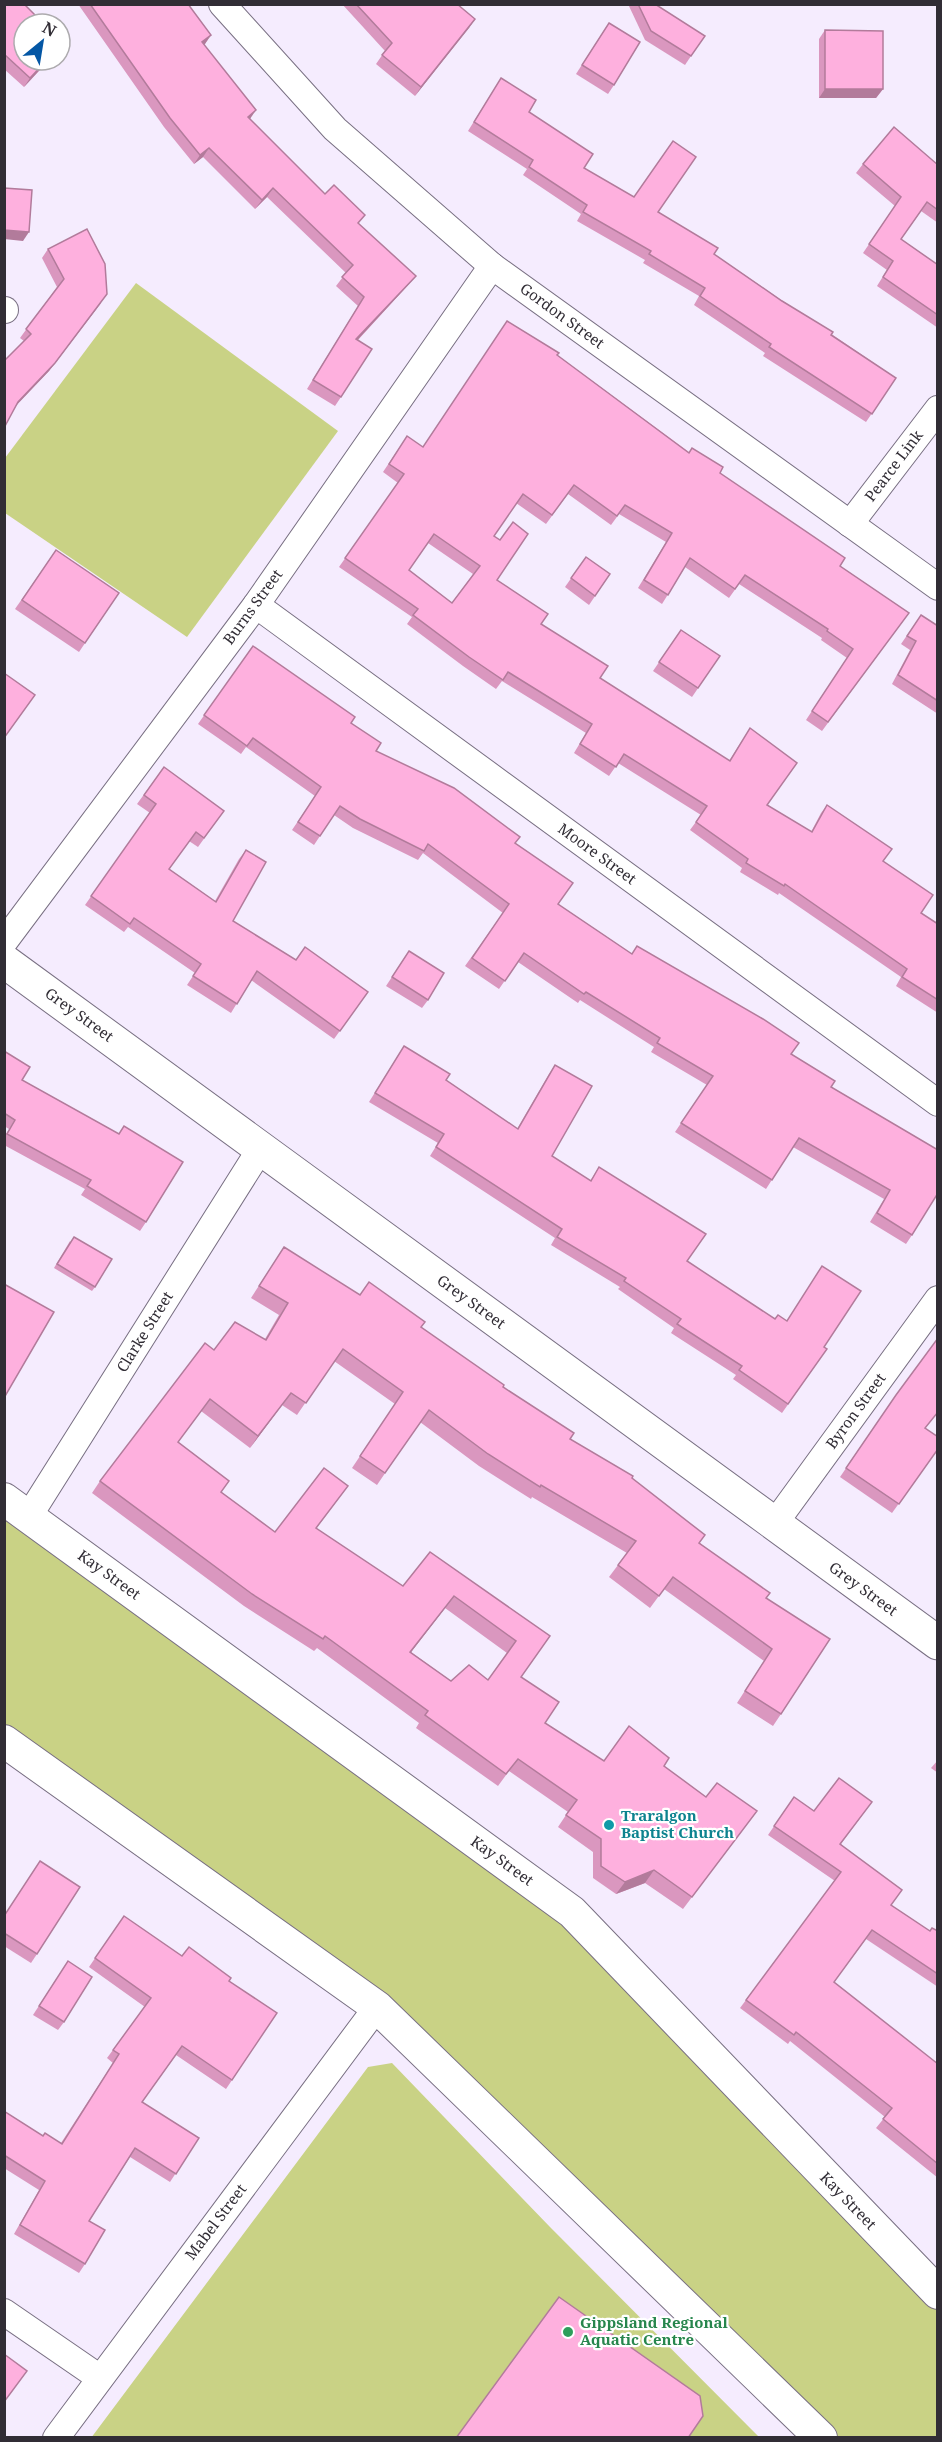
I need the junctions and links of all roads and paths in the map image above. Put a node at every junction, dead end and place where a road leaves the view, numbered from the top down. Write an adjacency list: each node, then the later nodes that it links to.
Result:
1 (222, 4): 2 (street, Gordon Street)
2 (492, 266): 4 (street, Gordon Street); 6 (street, Burns Street)
3 (938, 409): 4 (street, Pearce Link)
4 (850, 524): 5 (street, Gordon Street)
5 (938, 587)
6 (256, 605): 7 (street, Burns Street); 9 (street, Moore Street)
7 (4, 942)
8 (4, 961): 10 (main road, Grey Street)
9 (938, 1103)
10 (261, 1149): 12 (street, Clarke Street); 13 (main road, Grey Street)
11 (938, 1299): 13 (street, Byron Street)
12 (17, 1508): 17 (street, Kay Street)
13 (775, 1523): 14 (main road, Grey Street)
14 (938, 1643)
15 (4, 1741): 16 (street)
16 (376, 2007): 19 (street, Mabel Street); 21 (street)
17 (938, 2293)
18 (4, 2312): 19 (street)
19 (100, 2378): 20 (street, Mabel Street)
20 (57, 2438)
21 (821, 2438)

